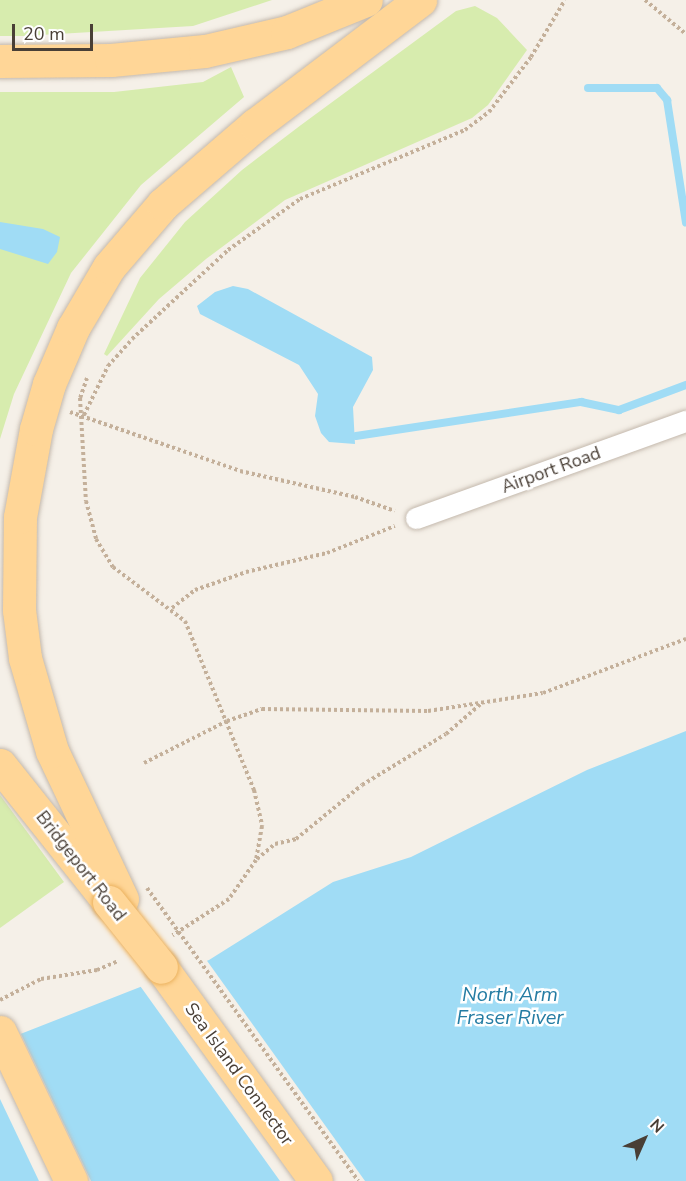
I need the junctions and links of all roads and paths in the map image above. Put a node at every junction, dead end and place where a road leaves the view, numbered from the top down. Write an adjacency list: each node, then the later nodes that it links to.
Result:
1 (366, 0): 6 (main road)
2 (420, 0): 18 (main road)
3 (565, 0): 7 (path)
4 (645, 0): 5 (path)
5 (686, 34)
6 (0, 61)
7 (83, 415): 8 (path); 10 (path); 11 (path)
8 (66, 421)
9 (686, 421): 10 (street, Airport Road)
10 (416, 518): 11 (path)
11 (172, 608): 14 (path)
12 (686, 639): 13 (path)
13 (484, 701): 14 (path); 17 (path)
14 (227, 721): 15 (path); 17 (path)
15 (144, 763)
16 (0, 765): 18 (main road, Bridgeport Road)
17 (256, 860): 19 (path)
18 (130, 892): 20 (main road, Bridgeport Road, bridge); 26 (path, bridge)
19 (192, 926)
20 (161, 967): 25 (main road, Sea Island Connector)
21 (97, 969): 22 (path)
22 (0, 1000)
23 (0, 1032): 24 (main road)
24 (70, 1181)
25 (316, 1181)
26 (358, 1181)

